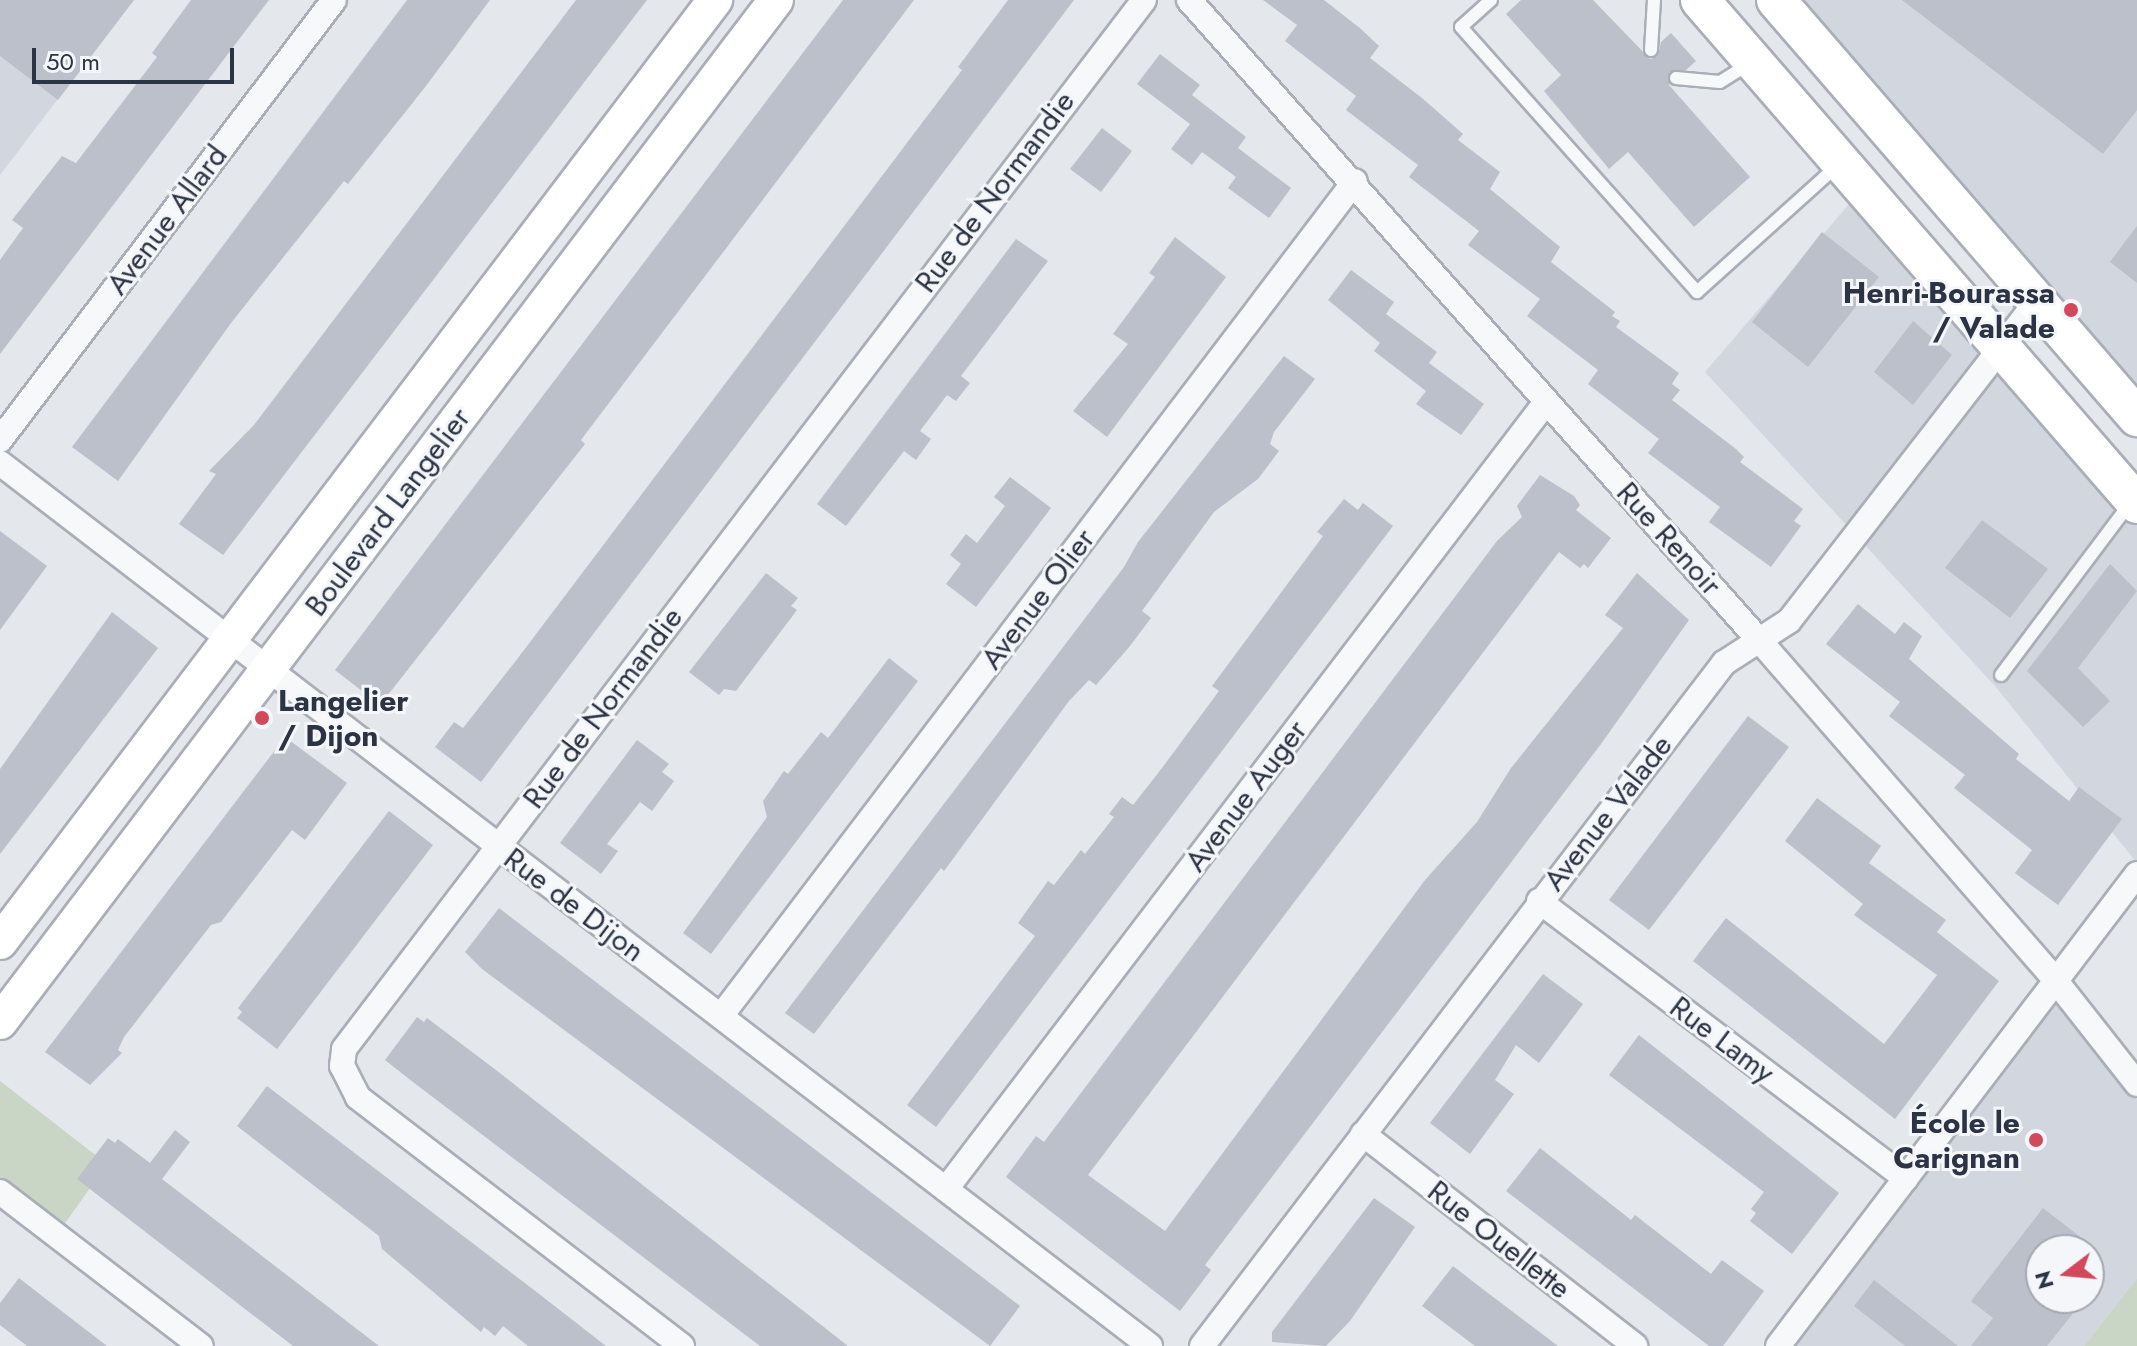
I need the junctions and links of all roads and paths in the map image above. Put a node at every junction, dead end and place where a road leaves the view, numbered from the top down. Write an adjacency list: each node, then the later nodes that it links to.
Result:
1 (334, 0): 19 (street, Avenue Allard)
2 (715, 0): 22 (main road, Boulevard Langelier)
3 (776, 0): 24 (main road, Boulevard Langelier)
4 (1144, 0): 26 (street, Rue de Normandie)
5 (1491, 0): 13 (lane)
6 (1654, 0): 10 (lane)
7 (1700, 0): 11 (main road)
8 (1776, 0): 15 (main road)
9 (1190, 1): 14 (street, Rue Renoir)
10 (1651, 50)
11 (1751, 62): 12 (lane); 13 (main road)
12 (1676, 78)
13 (1840, 163): 16 (main road)
14 (1355, 181): 17 (street, Rue Renoir); 31 (street, Avenue Olier)
15 (2036, 303): 16 (street, Avenue Valade); 18 (main road)
16 (2002, 350): 21 (main road); 23 (street, Avenue Valade)
17 (1546, 402): 23 (street, Rue Renoir); 36 (street, Avenue Auger)
18 (2137, 417)
19 (0, 440)
20 (0, 463): 22 (street, Rue de Dijon)
21 (2136, 499): 25 (lane)
22 (227, 640): 24 (street, Rue de Dijon); 29 (main road, Boulevard Langelier)
23 (1759, 640): 28 (street, Avenue Valade); 30 (street, Rue Renoir)
24 (267, 672): 26 (street, Rue de Dijon); 32 (main road, Boulevard Langelier)
25 (2001, 675)
26 (498, 847): 31 (street, Rue de Dijon); 39 (street, Rue de Normandie)
27 (2137, 874): 30 (street)
28 (1539, 901): 34 (street, Avenue Valade); 35 (street, Rue Lamy)
29 (0, 942)
30 (2056, 981): 33 (street, Rue Renoir); 35 (street)
31 (721, 1016): 36 (street, Rue de Dijon)
32 (0, 1022)
33 (2137, 1084)
34 (1363, 1134): 41 (street, Avenue Valade); 42 (street, Rue Ouellette)
35 (1906, 1179): 43 (street)
36 (946, 1189): 40 (street, Rue de Dijon)
37 (0, 1192): 38 (street)
38 (201, 1346)
39 (682, 1346)
40 (1150, 1346)
41 (1202, 1346)
42 (1635, 1346)
43 (1778, 1346)

